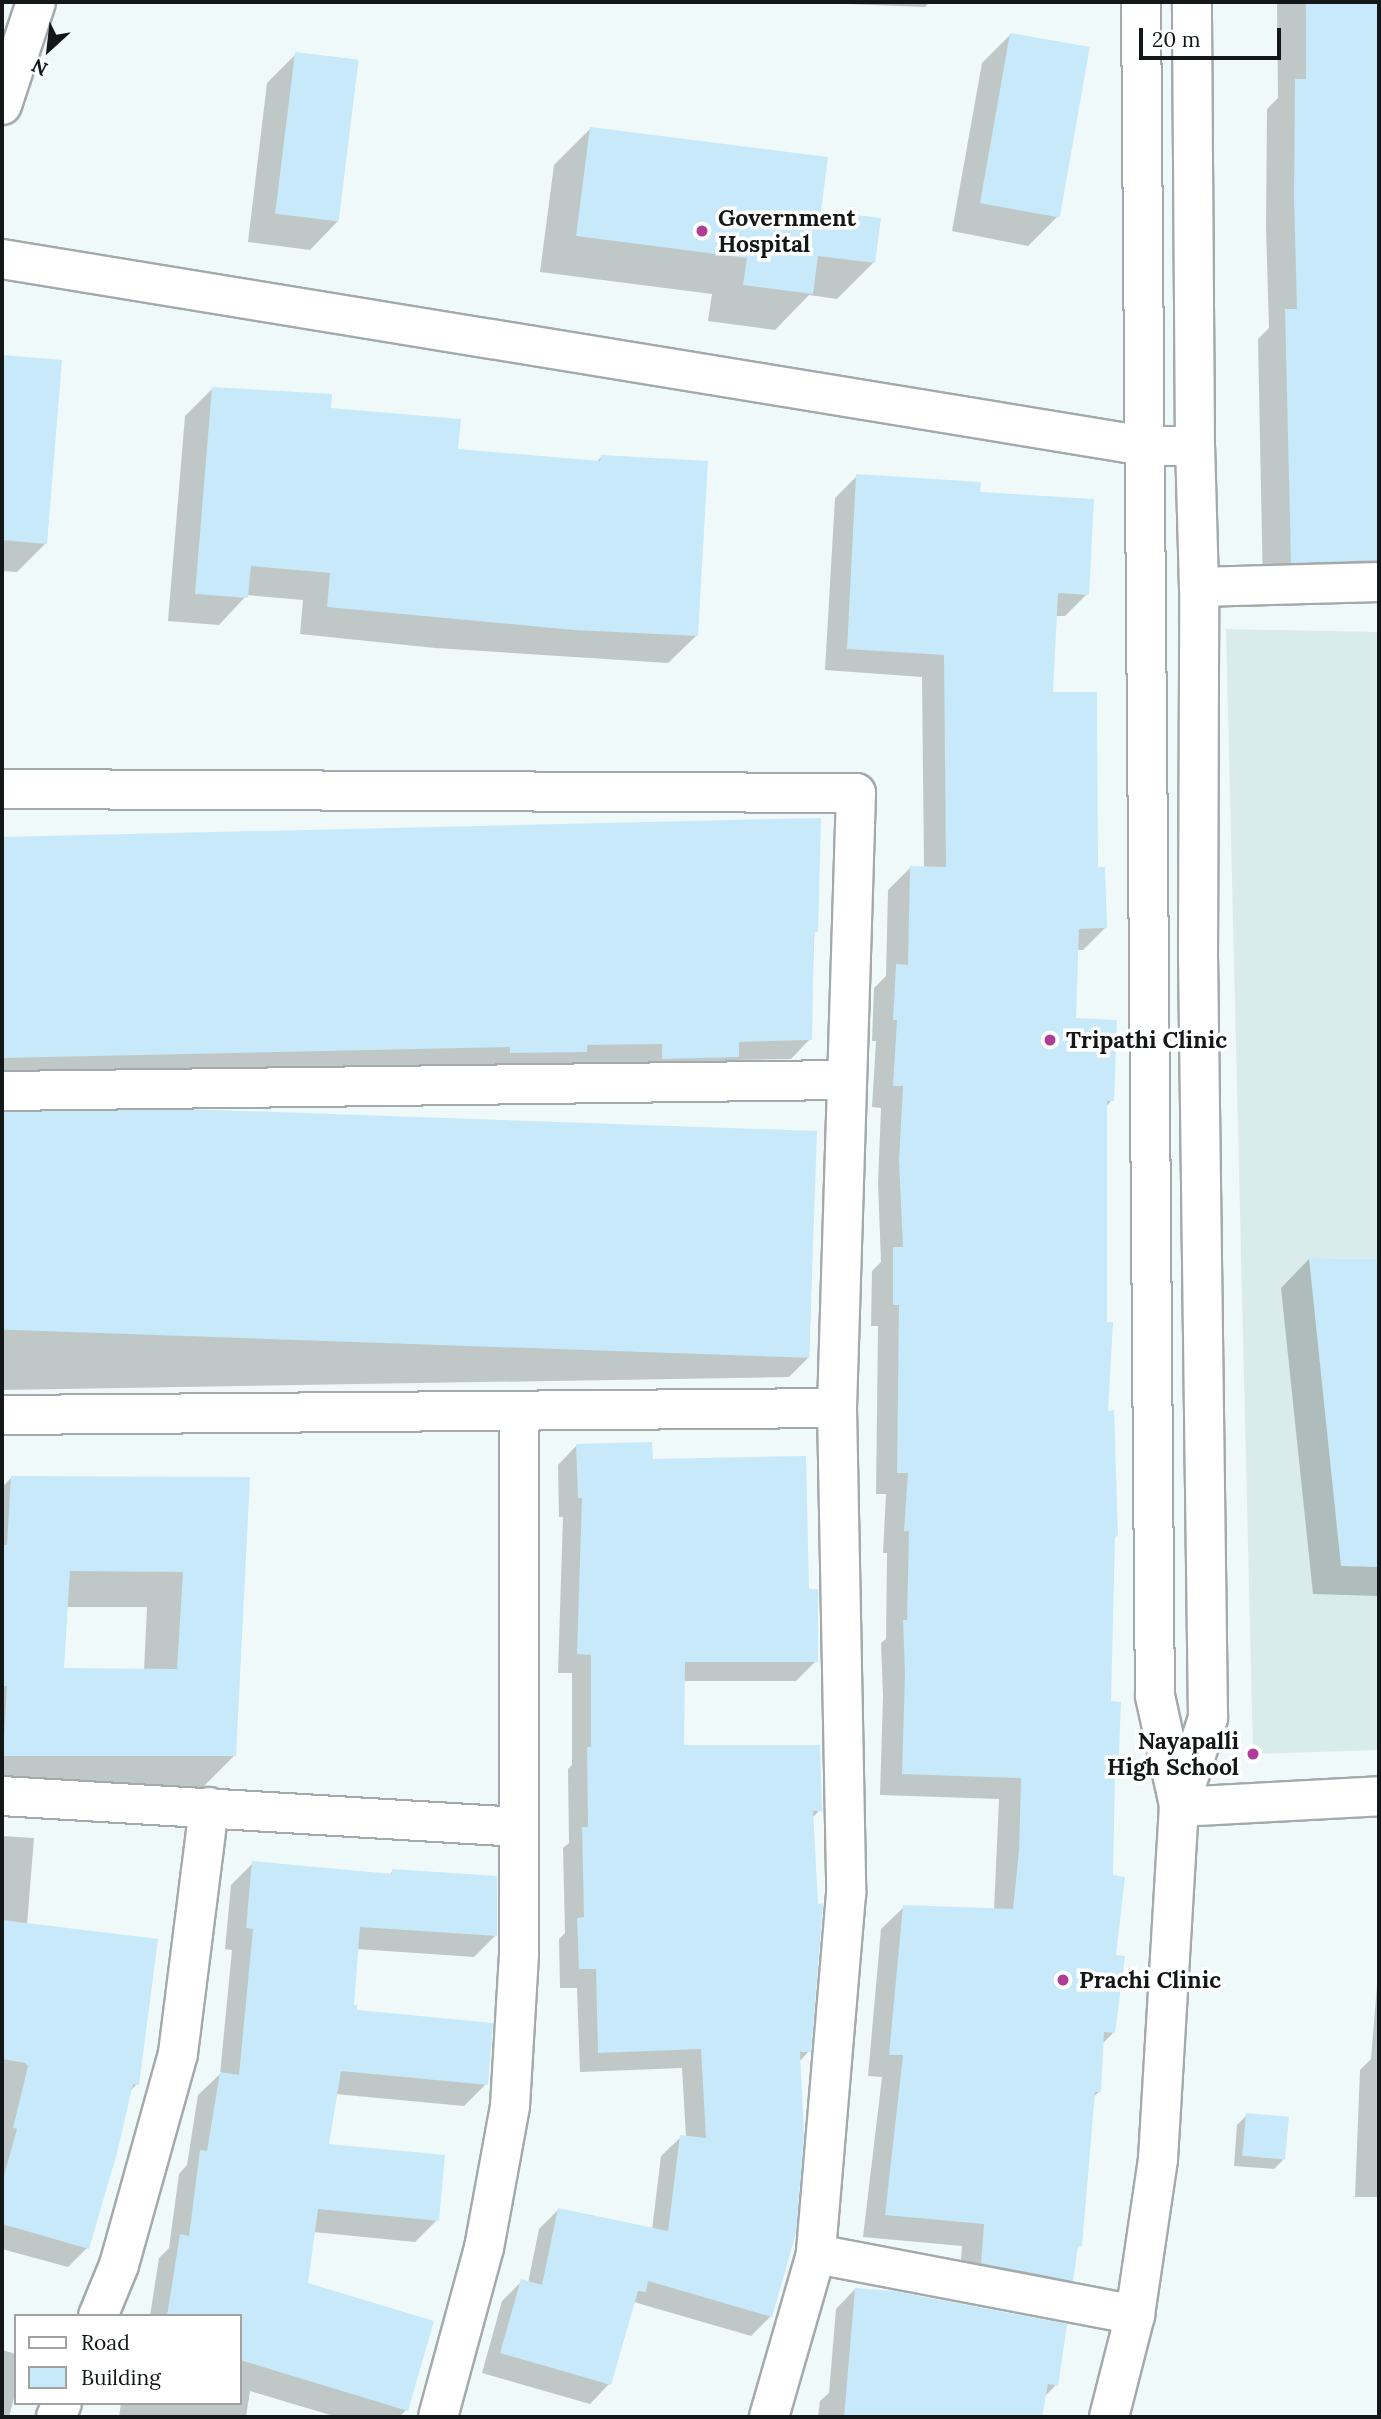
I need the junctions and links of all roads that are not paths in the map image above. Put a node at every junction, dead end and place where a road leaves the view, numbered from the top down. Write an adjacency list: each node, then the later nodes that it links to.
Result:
1 (36, 2): 4 (street)
2 (1141, 2): 6 (street)
3 (1192, 2): 7 (street)
4 (2, 105)
5 (2, 259): 6 (street)
6 (1145, 446): 7 (street); 19 (street)
7 (1195, 446): 9 (street)
8 (1379, 582): 9 (street)
9 (1199, 587): 19 (street)
10 (2, 789): 11 (street)
11 (847, 1080): 12 (street); 13 (street)
12 (2, 1091)
13 (837, 1408): 14 (street); 21 (street)
14 (519, 1411): 15 (street); 20 (street)
15 (2, 1415)
16 (2, 1796): 18 (street)
17 (1379, 1796): 19 (street)
18 (209, 1807): 20 (street); 22 (street)
19 (1179, 1807): 23 (street)
20 (519, 1827): 24 (street)
21 (816, 2254): 23 (street); 25 (street)
22 (99, 2314)
23 (1135, 2315): 26 (street)
24 (438, 2417)
25 (769, 2417)
26 (1109, 2417)

